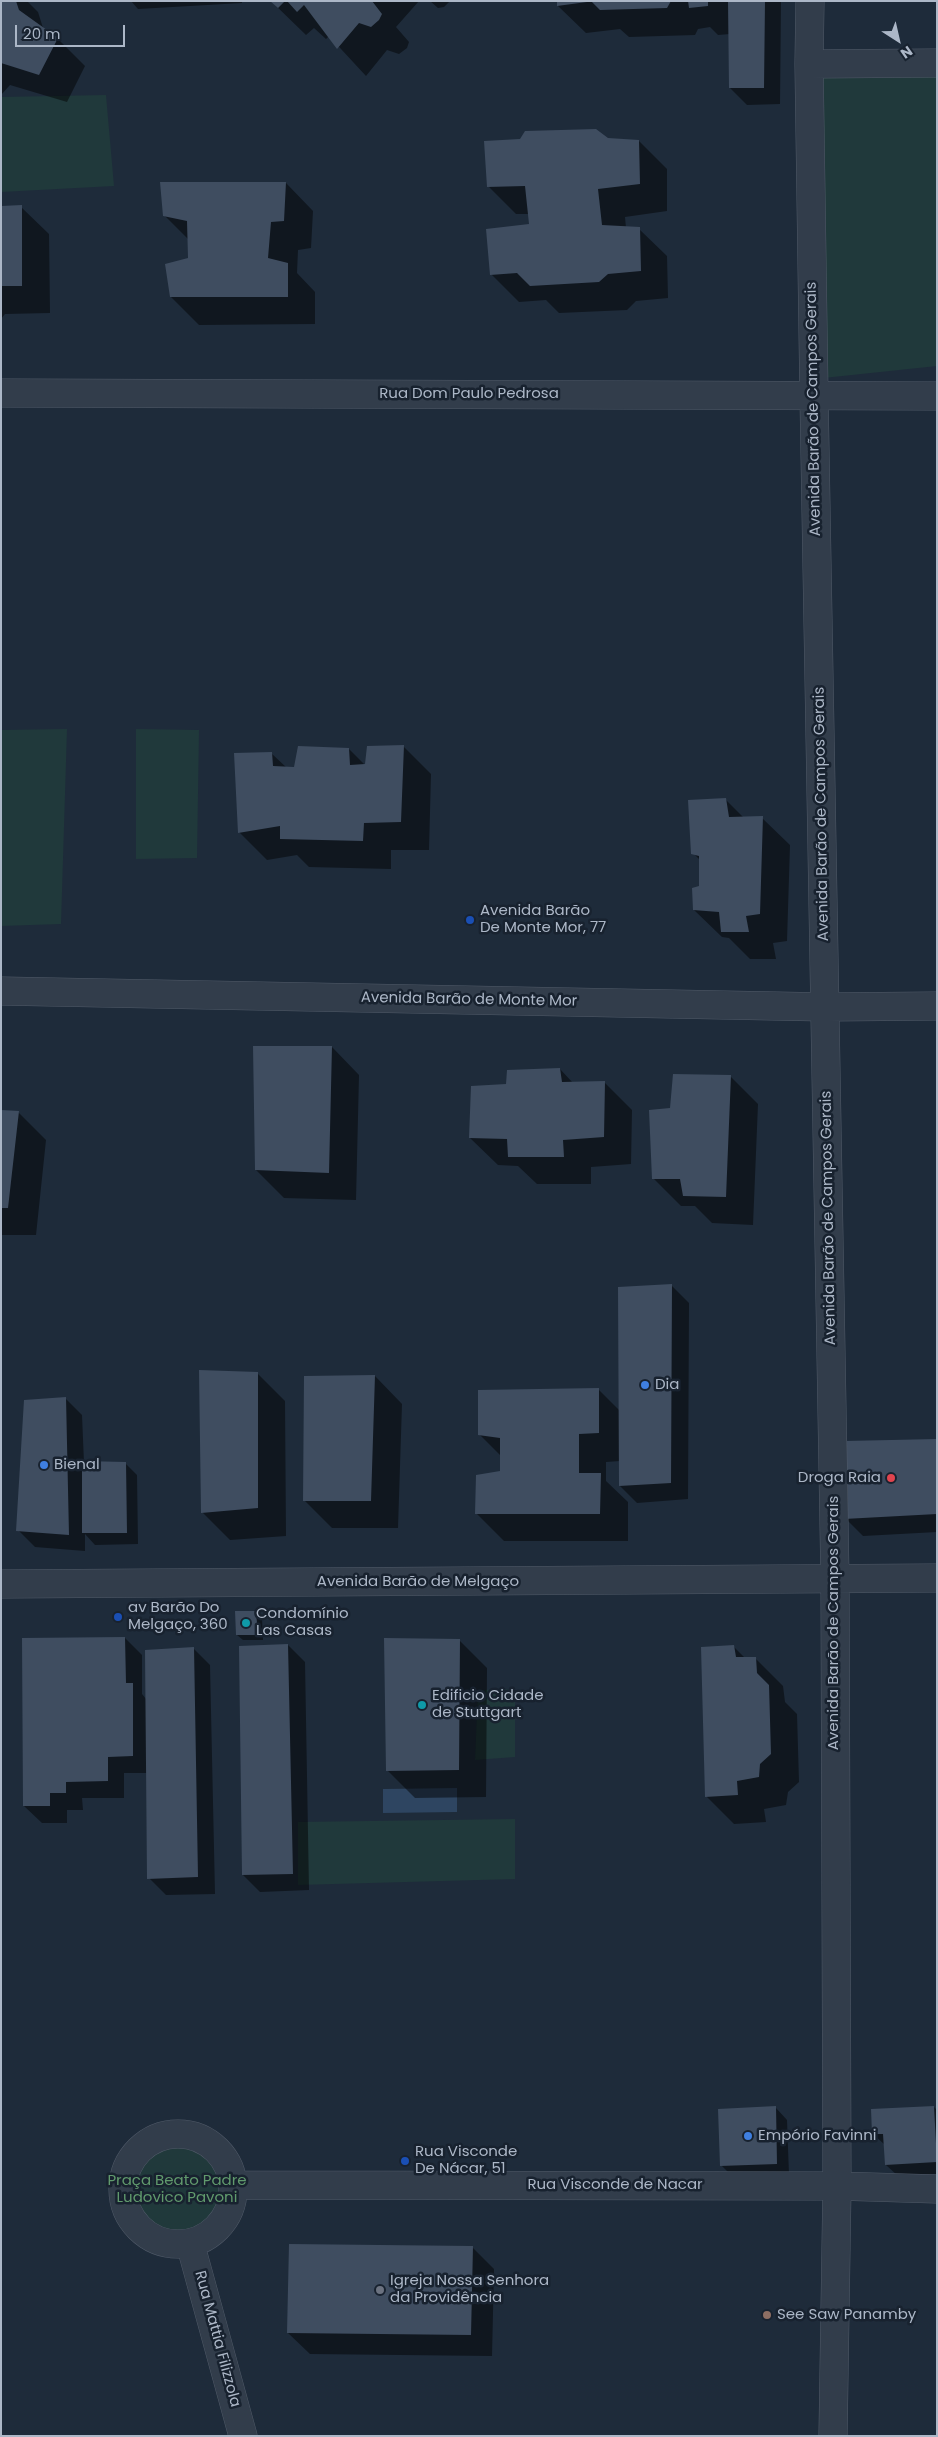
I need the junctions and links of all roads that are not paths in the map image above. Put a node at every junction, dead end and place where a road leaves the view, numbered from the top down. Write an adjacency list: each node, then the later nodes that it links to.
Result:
1 (810, 1): 3 (street, Avenida Barão de Campos Gerais)
2 (937, 63): 3 (street)
3 (809, 64): 5 (street, Avenida Barão de Campos Gerais)
4 (1, 393): 5 (street, Rua Dom Paulo Pedrosa)
5 (814, 396): 6 (street, Rua Dom Paulo Pedrosa); 9 (street, Avenida Barão de Campos Gerais)
6 (937, 396)
7 (1, 991): 9 (street, Avenida Barão de Monte Mor)
8 (937, 1006): 9 (street, Avenida Barão de Monte Mor)
9 (826, 1007): 10 (street, Avenida Barão de Campos Gerais)
10 (835, 1578): 11 (street, Avenida Barão de Melgaço); 12 (street, Avenida Barão de Melgaço); 14 (street, Avenida Barão de Campos Gerais)
11 (937, 1578)
12 (1, 1584)
13 (234, 2185): 14 (street, Rua Visconde de Nacar); 16 (street); 16 (street)
14 (837, 2186): 15 (street, Rua Visconde de Nacar); 18 (street, Avenida Barão de Campos Gerais)
15 (937, 2189)
16 (190, 2243): 17 (street, Rua Mattia Filizzola)
17 (243, 2436)
18 (833, 2436)

